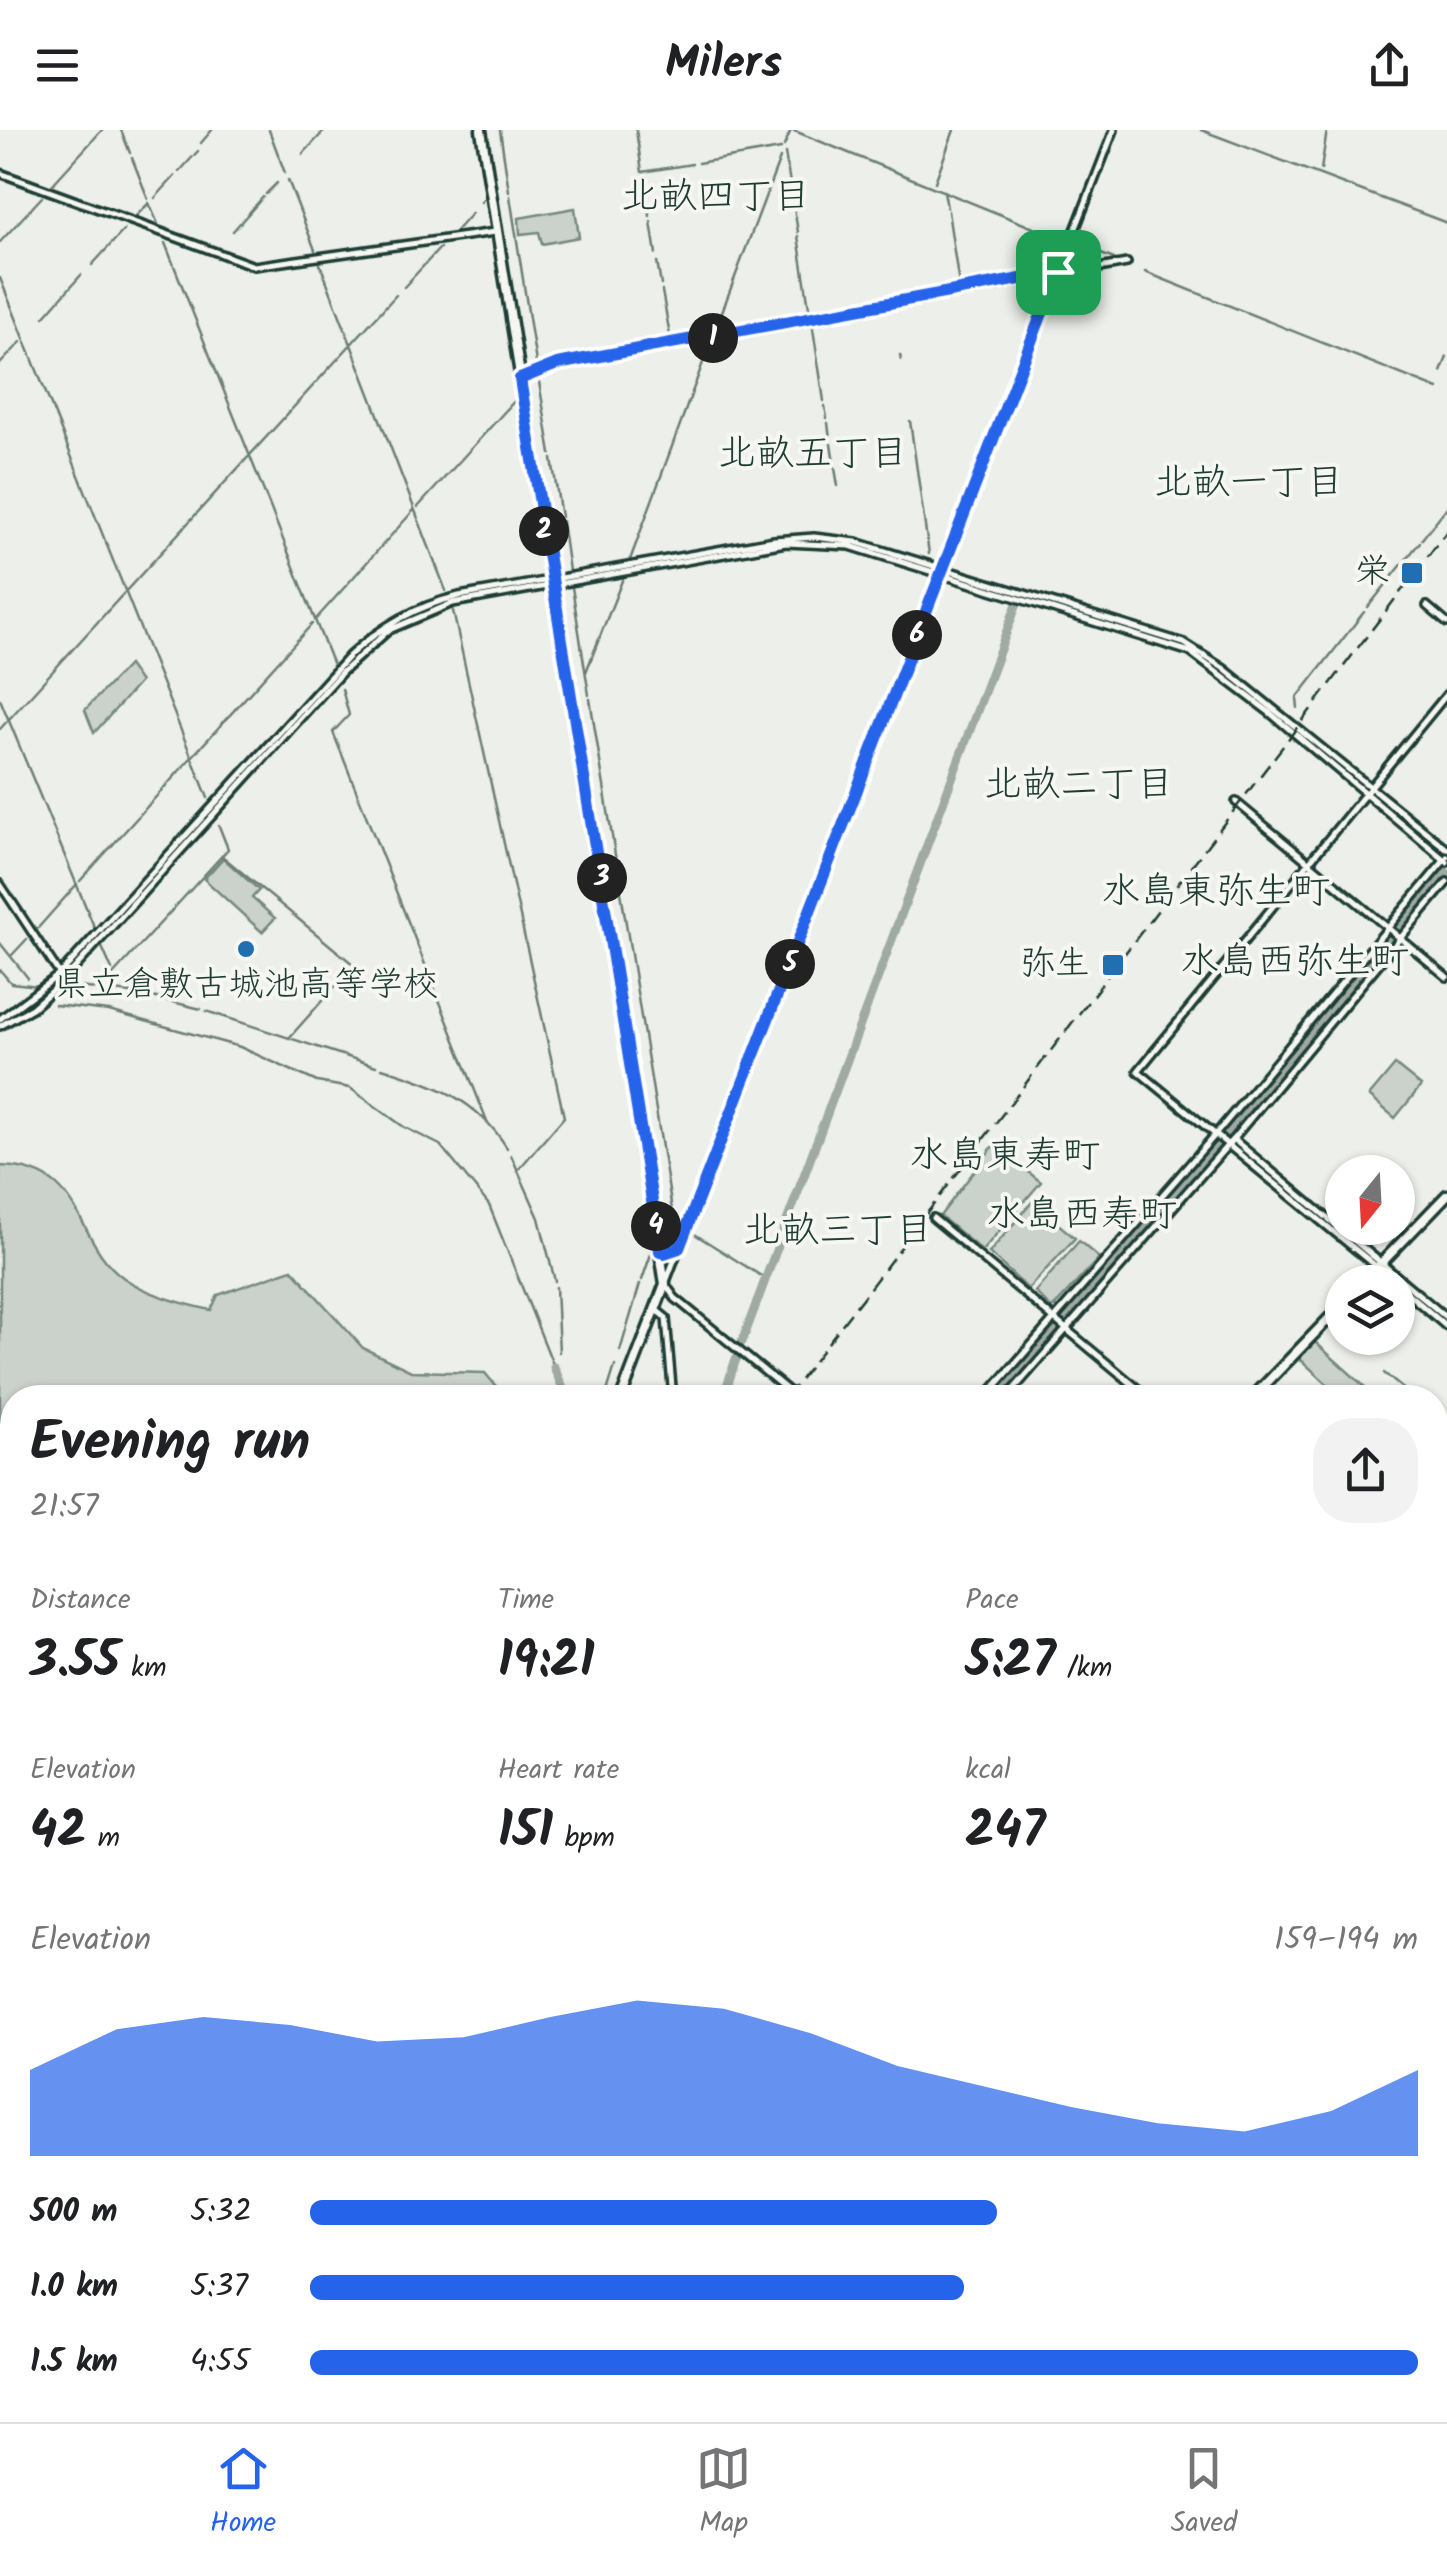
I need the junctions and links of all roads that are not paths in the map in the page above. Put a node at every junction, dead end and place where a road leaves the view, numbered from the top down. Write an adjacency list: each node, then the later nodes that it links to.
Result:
1 (481, 130): 4 (main road)
2 (1114, 130): 6 (street)
3 (0, 174): 4 (street)
4 (496, 232): 7 (main road)
5 (1127, 263): 6 (street)
6 (1058, 272): 7 (street); 8 (street)
7 (520, 379): 9 (main road)
8 (943, 570): 9 (street); 13 (street); 14 (street); 30 (street)
9 (551, 582): 22 (street); 31 (main road)
10 (1427, 606): 11 (street)
11 (1447, 623)
12 (1447, 694): 13 (street)
13 (1371, 786): 14 (street); 16 (street)
14 (1365, 793): 17 (street); 18 (street)
15 (1236, 802): 18 (street)
16 (1447, 850)
17 (1446, 860): 21 (street)
18 (1309, 862): 21 (street); 26 (street)
19 (1447, 882): 21 (street)
20 (0, 884): 22 (street)
21 (1394, 933): 23 (street); 25 (street); 26 (street)
22 (62, 977): 24 (street)
23 (1447, 977)
24 (0, 1022)
25 (1233, 1138): 26 (street); 27 (street)
26 (1221, 1140): 27 (street); 32 (street); 39 (street); 39 (street)
27 (1253, 1156): 32 (street)
28 (1447, 1196): 32 (main road)
29 (932, 1218): 39 (street)
30 (679, 1248): 31 (street); 33 (street)
31 (660, 1251): 33 (main road)
32 (1380, 1265)
33 (665, 1284): 36 (main road); 43 (street)
34 (1415, 1295): 37 (street)
35 (1415, 1298): 37 (street)
36 (655, 1309): 41 (main road); 42 (street)
37 (1440, 1317): 40 (street)
38 (1325, 1323): 47 (main road)
39 (1060, 1324): 44 (street); 45 (street); 46 (street)
40 (1447, 1328)
41 (626, 1385)
42 (672, 1385)
43 (781, 1385)
44 (998, 1385)
45 (1015, 1385)
46 (1133, 1385)
47 (1265, 1385)

